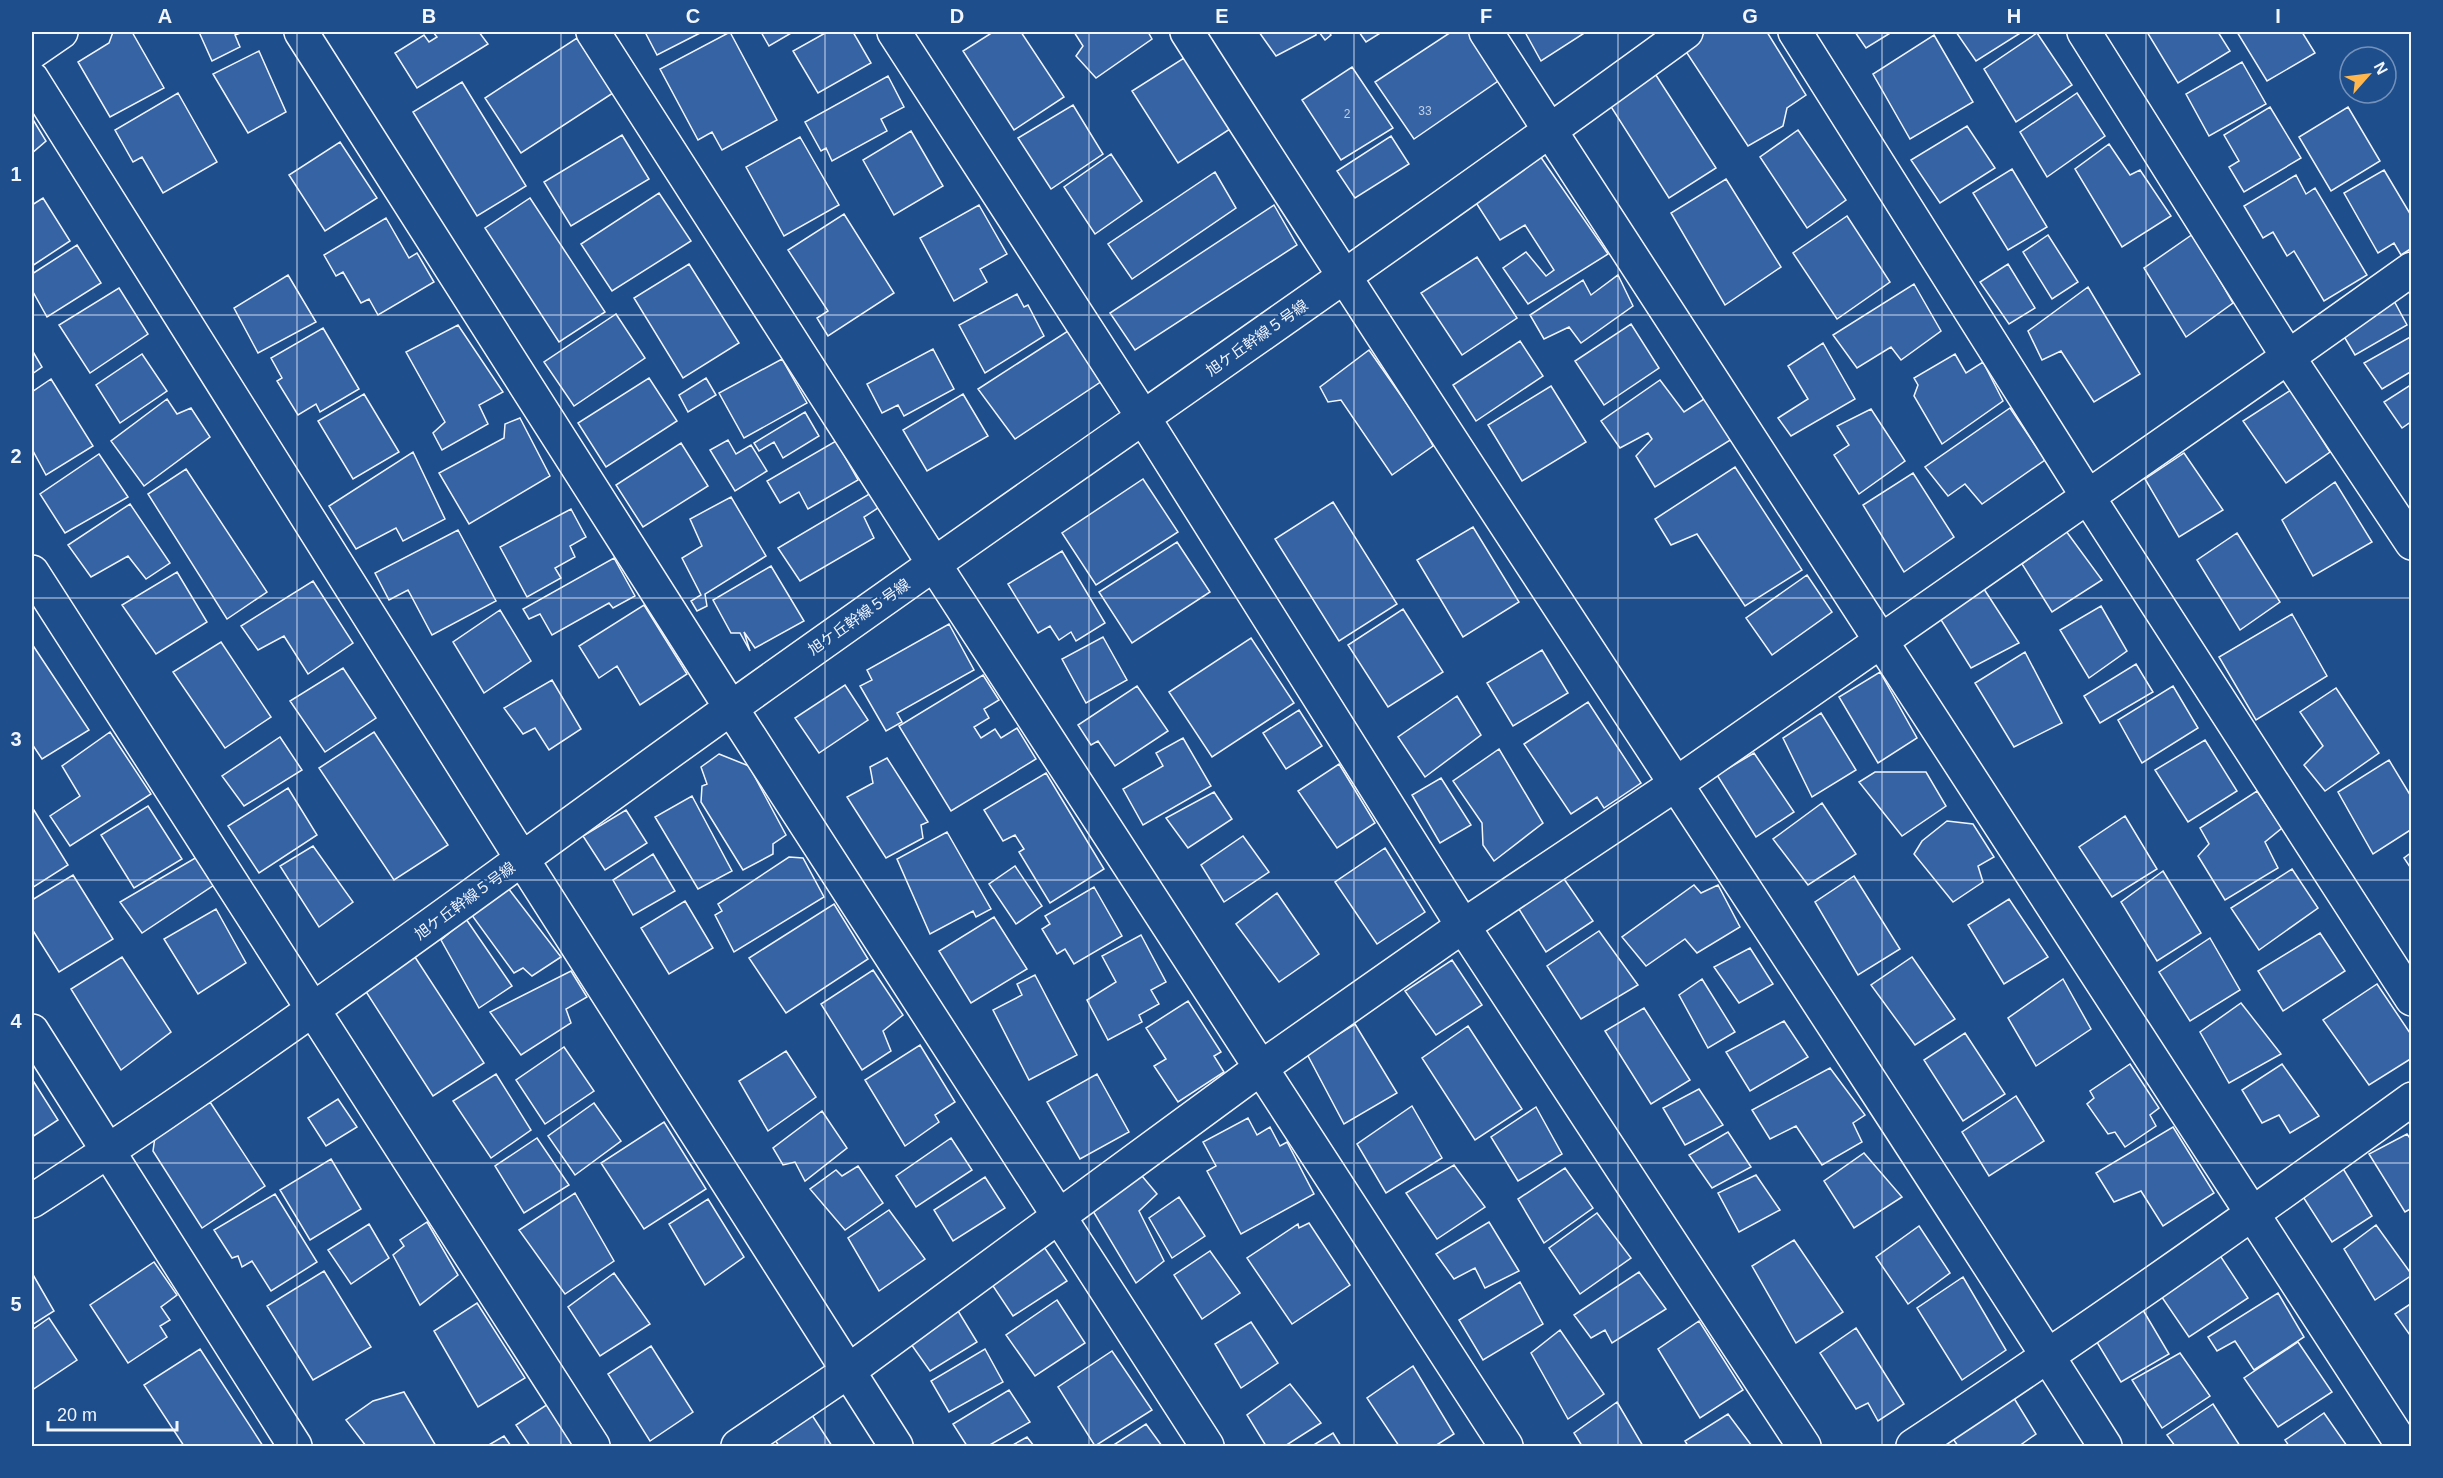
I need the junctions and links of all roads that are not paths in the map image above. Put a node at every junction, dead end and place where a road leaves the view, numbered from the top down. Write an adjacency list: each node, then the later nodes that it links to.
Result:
1 (61, 32): 10 (street)
2 (301, 32): 22 (street)
3 (593, 32): 19 (street)
4 (894, 32): 16 (street)
5 (1187, 32): 14 (street)
6 (1486, 32): 12 (street)
7 (1686, 32): 12 (street, 旭ケ丘幹線５号線)
8 (1795, 32): 17 (street)
9 (2084, 32): 15 (street)
10 (32, 52)
11 (32, 79): 24 (street)
12 (1549, 131): 14 (street, 旭ケ丘幹線５号線); 21 (street)
13 (2412, 269): 15 (street)
14 (1344, 277): 16 (street, 旭ケ丘幹線５号線); 23 (street)
15 (2288, 357): 17 (street); 18 (street)
16 (1143, 417): 19 (street, 旭ケ丘幹線５号線); 25 (street)
17 (2088, 497): 21 (street); 26 (street)
18 (2412, 543)
19 (934, 564): 22 (street, 旭ケ丘幹線５号線); 29 (street)
20 (32, 572): 27 (street)
21 (1881, 640): 23 (street); 33 (street)
22 (731, 708): 24 (street, 旭ケ丘幹線５号線); 34 (street)
23 (1676, 784): 25 (street); 35 (street)
24 (522, 859): 27 (street, 旭ケ丘幹線５号線); 36 (street)
25 (1463, 926): 29 (street); 43 (street)
26 (2412, 999)
27 (312, 1011): 31 (street, 旭ケ丘幹線５号線); 38 (street)
28 (32, 1031): 31 (street)
29 (1262, 1067): 34 (street); 42 (street)
30 (2412, 1099): 33 (street)
31 (108, 1152): 32 (street, 旭ケ丘幹線５号線); 37 (street)
32 (32, 1201)
33 (2253, 1214): 35 (street); 46 (street)
34 (1059, 1217): 36 (street); 41 (street)
35 (2048, 1357): 44 (street); 45 (street)
36 (847, 1372): 39 (street); 40 (street)
37 (296, 1446)
38 (593, 1446)
39 (738, 1446)
40 (896, 1446)
41 (1207, 1446)
42 (1506, 1446)
43 (1804, 1446)
44 (1913, 1446)
45 (2105, 1446)
46 (2403, 1446)

